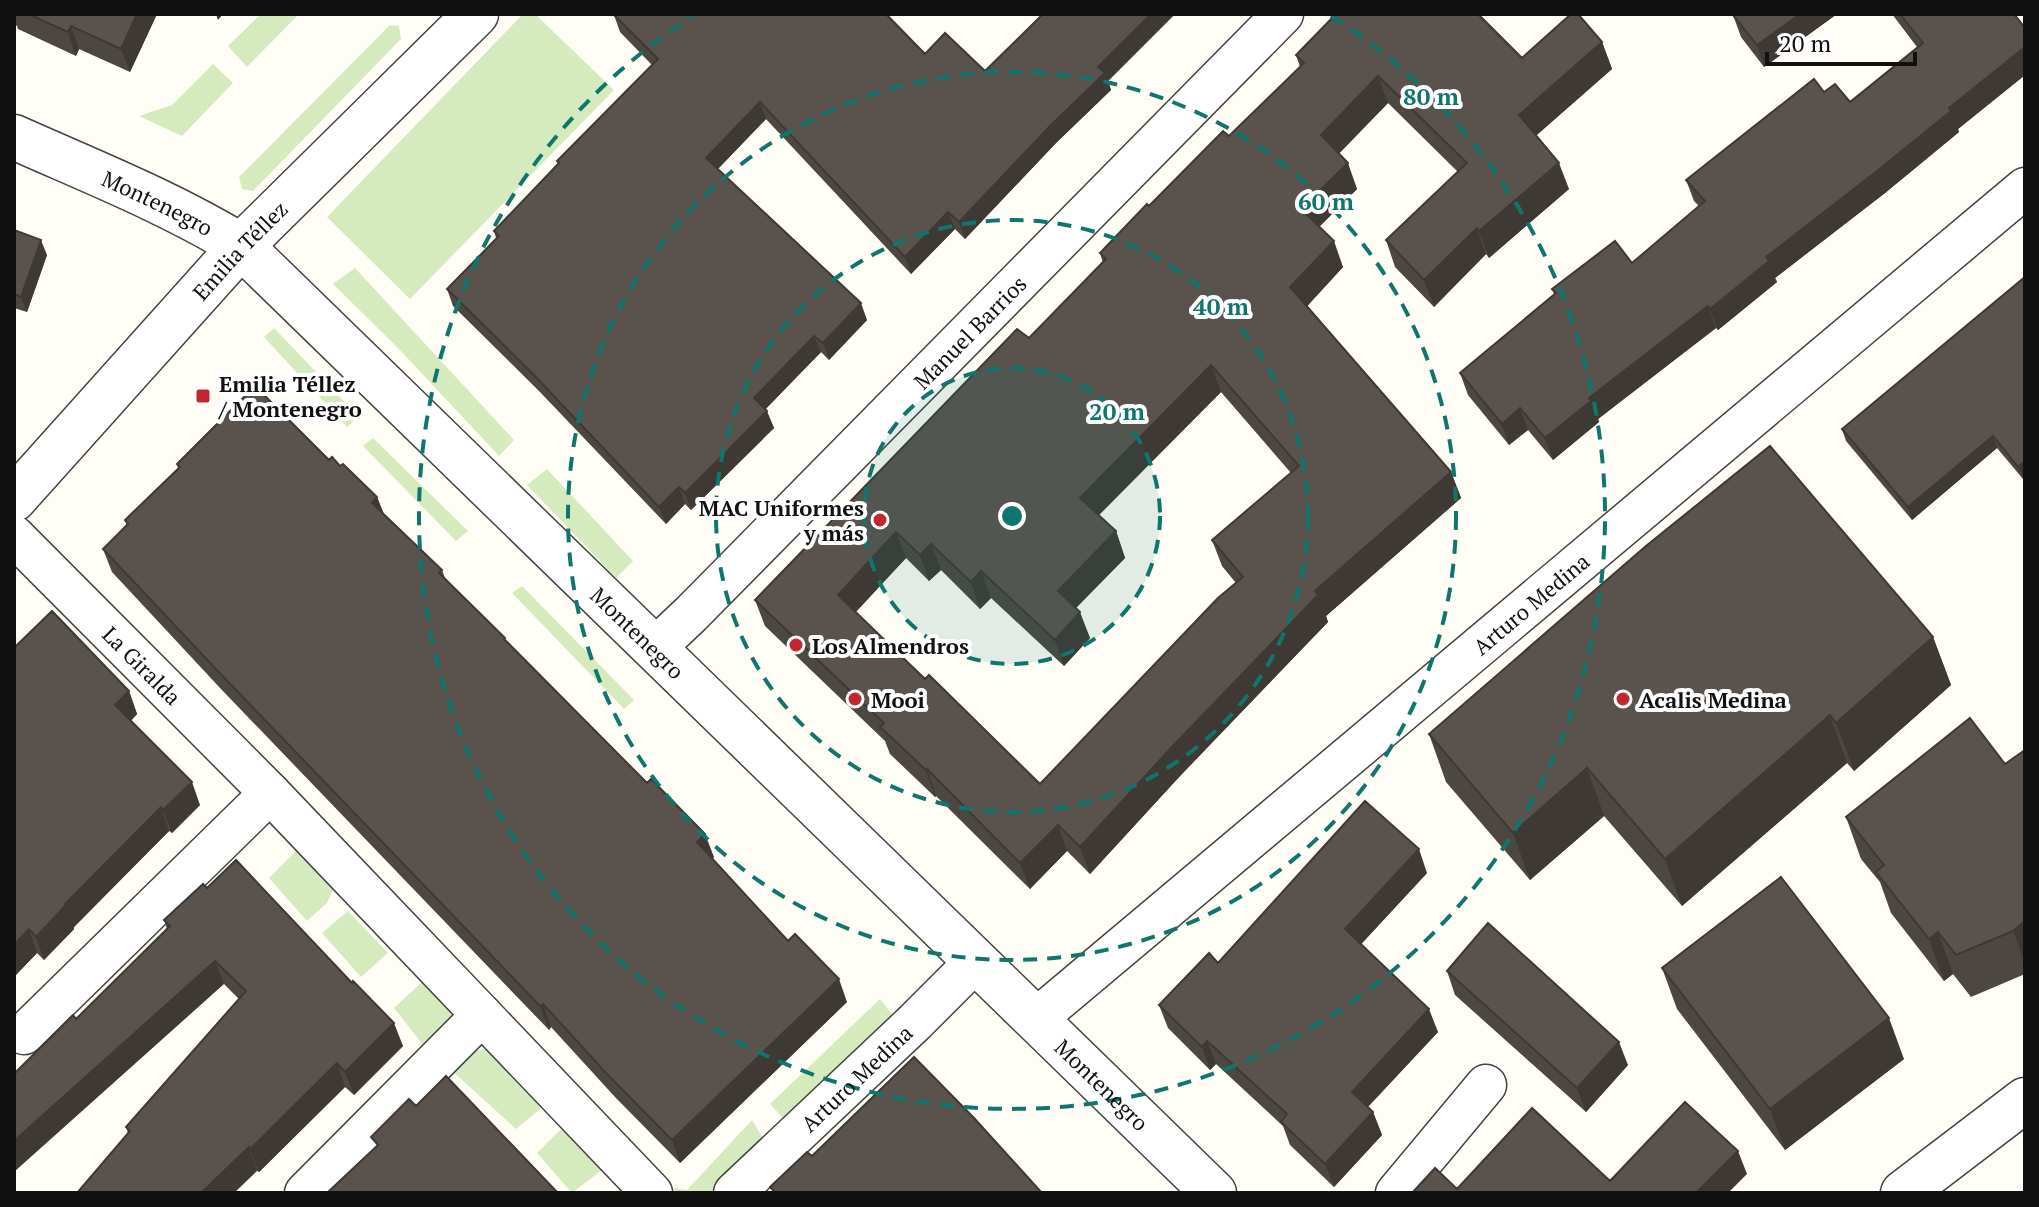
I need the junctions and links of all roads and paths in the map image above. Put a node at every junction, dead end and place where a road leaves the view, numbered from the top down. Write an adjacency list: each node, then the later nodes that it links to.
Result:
1 (476, 14): 5 (street, Emilia Téllez)
2 (1283, 14): 8 (street, Manuel Barrios)
3 (14, 137): 5 (street, Montenegro)
4 (2025, 188): 12 (street, Arturo Medina)
5 (241, 246): 6 (street, Emilia Téllez); 8 (street, Montenegro)
6 (14, 499)
7 (14, 536): 9 (street, La Giralda)
8 (655, 648): 10 (street, Montenegro)
9 (270, 793): 11 (street, La Giralda); 13 (street)
10 (976, 961): 12 (street, Montenegro); 18 (street, Arturo Medina)
11 (482, 1015): 16 (street); 17 (street, La Giralda)
12 (1036, 1019): 19 (street, Montenegro)
13 (24, 1034)
14 (1486, 1085): 20 (street)
15 (2025, 1100): 21 (street)
16 (305, 1193)
17 (652, 1193)
18 (734, 1193)
19 (1214, 1193)
20 (1396, 1193)
21 (1903, 1193)

